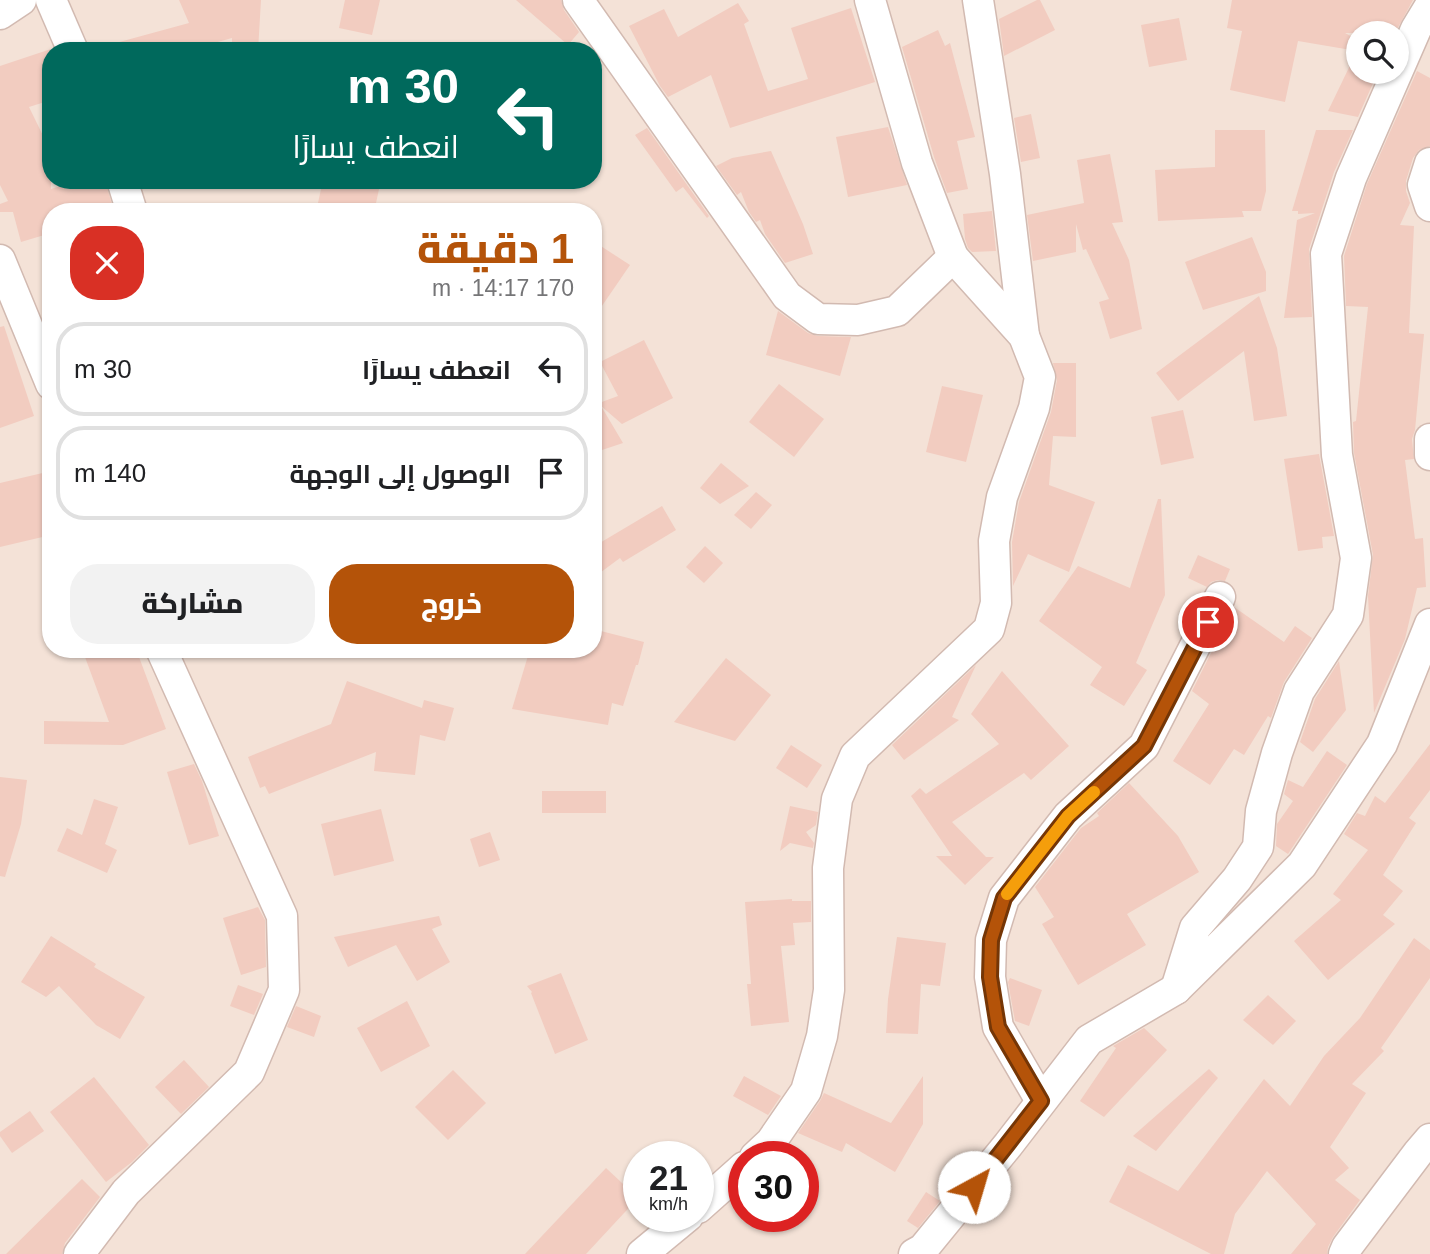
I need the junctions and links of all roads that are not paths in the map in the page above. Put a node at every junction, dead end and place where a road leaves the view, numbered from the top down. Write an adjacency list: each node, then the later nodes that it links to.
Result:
1 (21, 0): 7 (street)
2 (51, 0): 8 (street)
3 (578, 0): 11 (street)
4 (870, 0): 11 (street)
5 (978, 0): 13 (street)
6 (1430, 6): 20 (street)
7 (0, 15)
8 (69, 42)
9 (1430, 163): 10 (street)
10 (1430, 206)
11 (953, 257): 13 (street)
12 (0, 260): 14 (street)
13 (1024, 336): 23 (street)
14 (42, 362)
15 (1430, 439): 16 (street)
16 (1430, 455)
17 (1220, 597): 21 (street)
18 (1430, 624): 20 (street)
19 (165, 658): 27 (street)
20 (1176, 989): 21 (street)
21 (1041, 1101): 29 (street)
22 (1430, 1139): 30 (street)
23 (772, 1141)
24 (728, 1181): 25 (street)
25 (714, 1194)
26 (669, 1232): 28 (street)
27 (79, 1254)
28 (642, 1254)
29 (914, 1254)
30 (1344, 1254)

